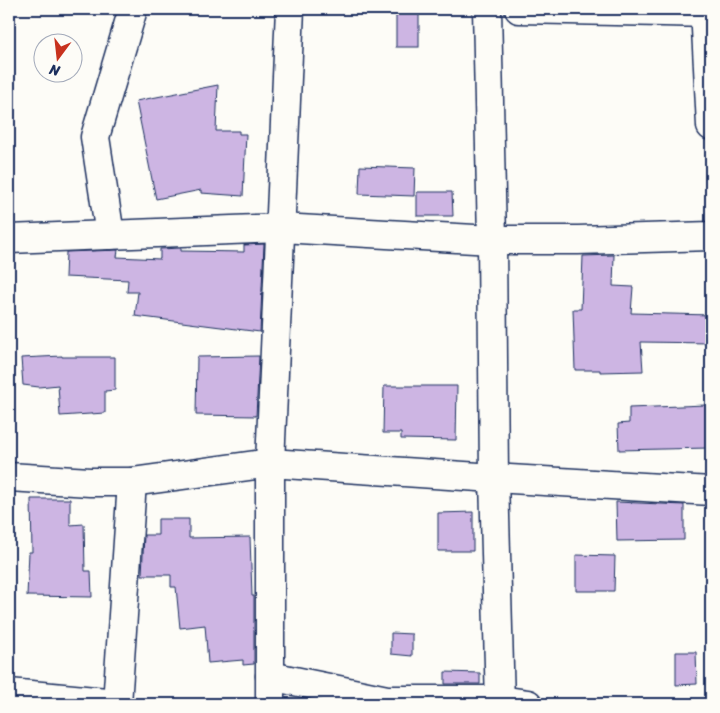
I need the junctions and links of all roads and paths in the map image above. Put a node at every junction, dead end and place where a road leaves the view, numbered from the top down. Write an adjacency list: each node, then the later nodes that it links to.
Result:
1 (133, 9): 8 (street)
2 (290, 9): 7 (street)
3 (487, 9): 11 (street)
4 (519, 9): 5 (street)
5 (707, 12): 6 (street)
6 (711, 126)
7 (281, 228): 8 (street); 11 (street); 12 (street)
8 (110, 235): 10 (street)
9 (711, 236): 11 (street)
10 (9, 239)
11 (492, 240): 14 (street)
12 (270, 463): 14 (street); 15 (street); 17 (street)
13 (9, 476): 15 (street)
14 (494, 478): 16 (street); 19 (street)
15 (132, 482): 20 (street)
16 (711, 491)
17 (270, 676): 19 (street); 21 (street)
18 (9, 693): 20 (street)
19 (500, 702): 22 (street)
20 (117, 704)
21 (270, 704)
22 (528, 704)

